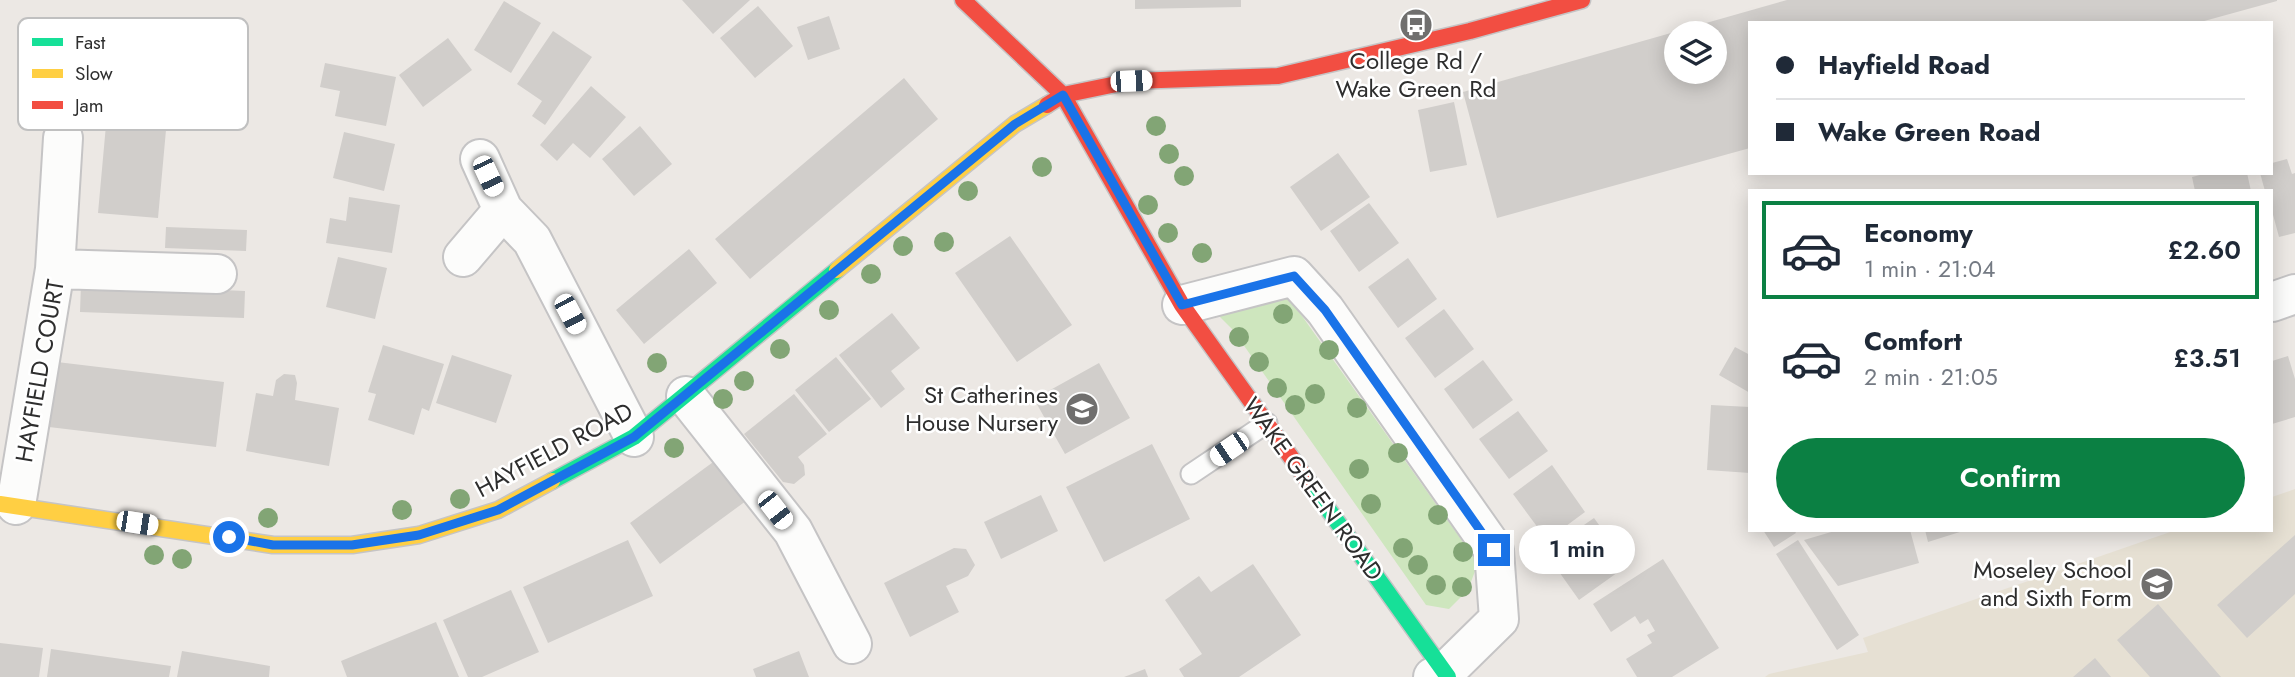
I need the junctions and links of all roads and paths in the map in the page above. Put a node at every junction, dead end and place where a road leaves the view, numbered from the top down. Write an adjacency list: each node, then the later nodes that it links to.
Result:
1 (963, 0): 3 (street, WAKE GREEN ROAD)
2 (1583, 0): 3 (street, HAYFIELD ROAD)
3 (1063, 95): 12 (street, WAKE GREEN ROAD); 13 (street, HAYFIELD ROAD)
4 (64, 138): 8 (street)
5 (480, 159): 6 (street)
6 (503, 210): 7 (street); 15 (street)
7 (463, 257)
8 (55, 269): 9 (street, HAYFIELD COURT); 17 (street, HAYFIELD COURT)
9 (217, 274)
10 (2295, 294): 11 (street)
11 (2273, 302)
12 (1182, 305): 14 (street, WAKE GREEN ROAD); 19 (street, WAKE GREEN ROAD)
13 (686, 396): 15 (street, HAYFIELD ROAD); 18 (street)
14 (1266, 423): 16 (lane); 19 (street, WAKE GREEN ROAD)
15 (634, 437): 17 (street, HAYFIELD ROAD)
16 (1191, 474)
17 (8, 504)
18 (852, 644)
19 (1442, 676)

